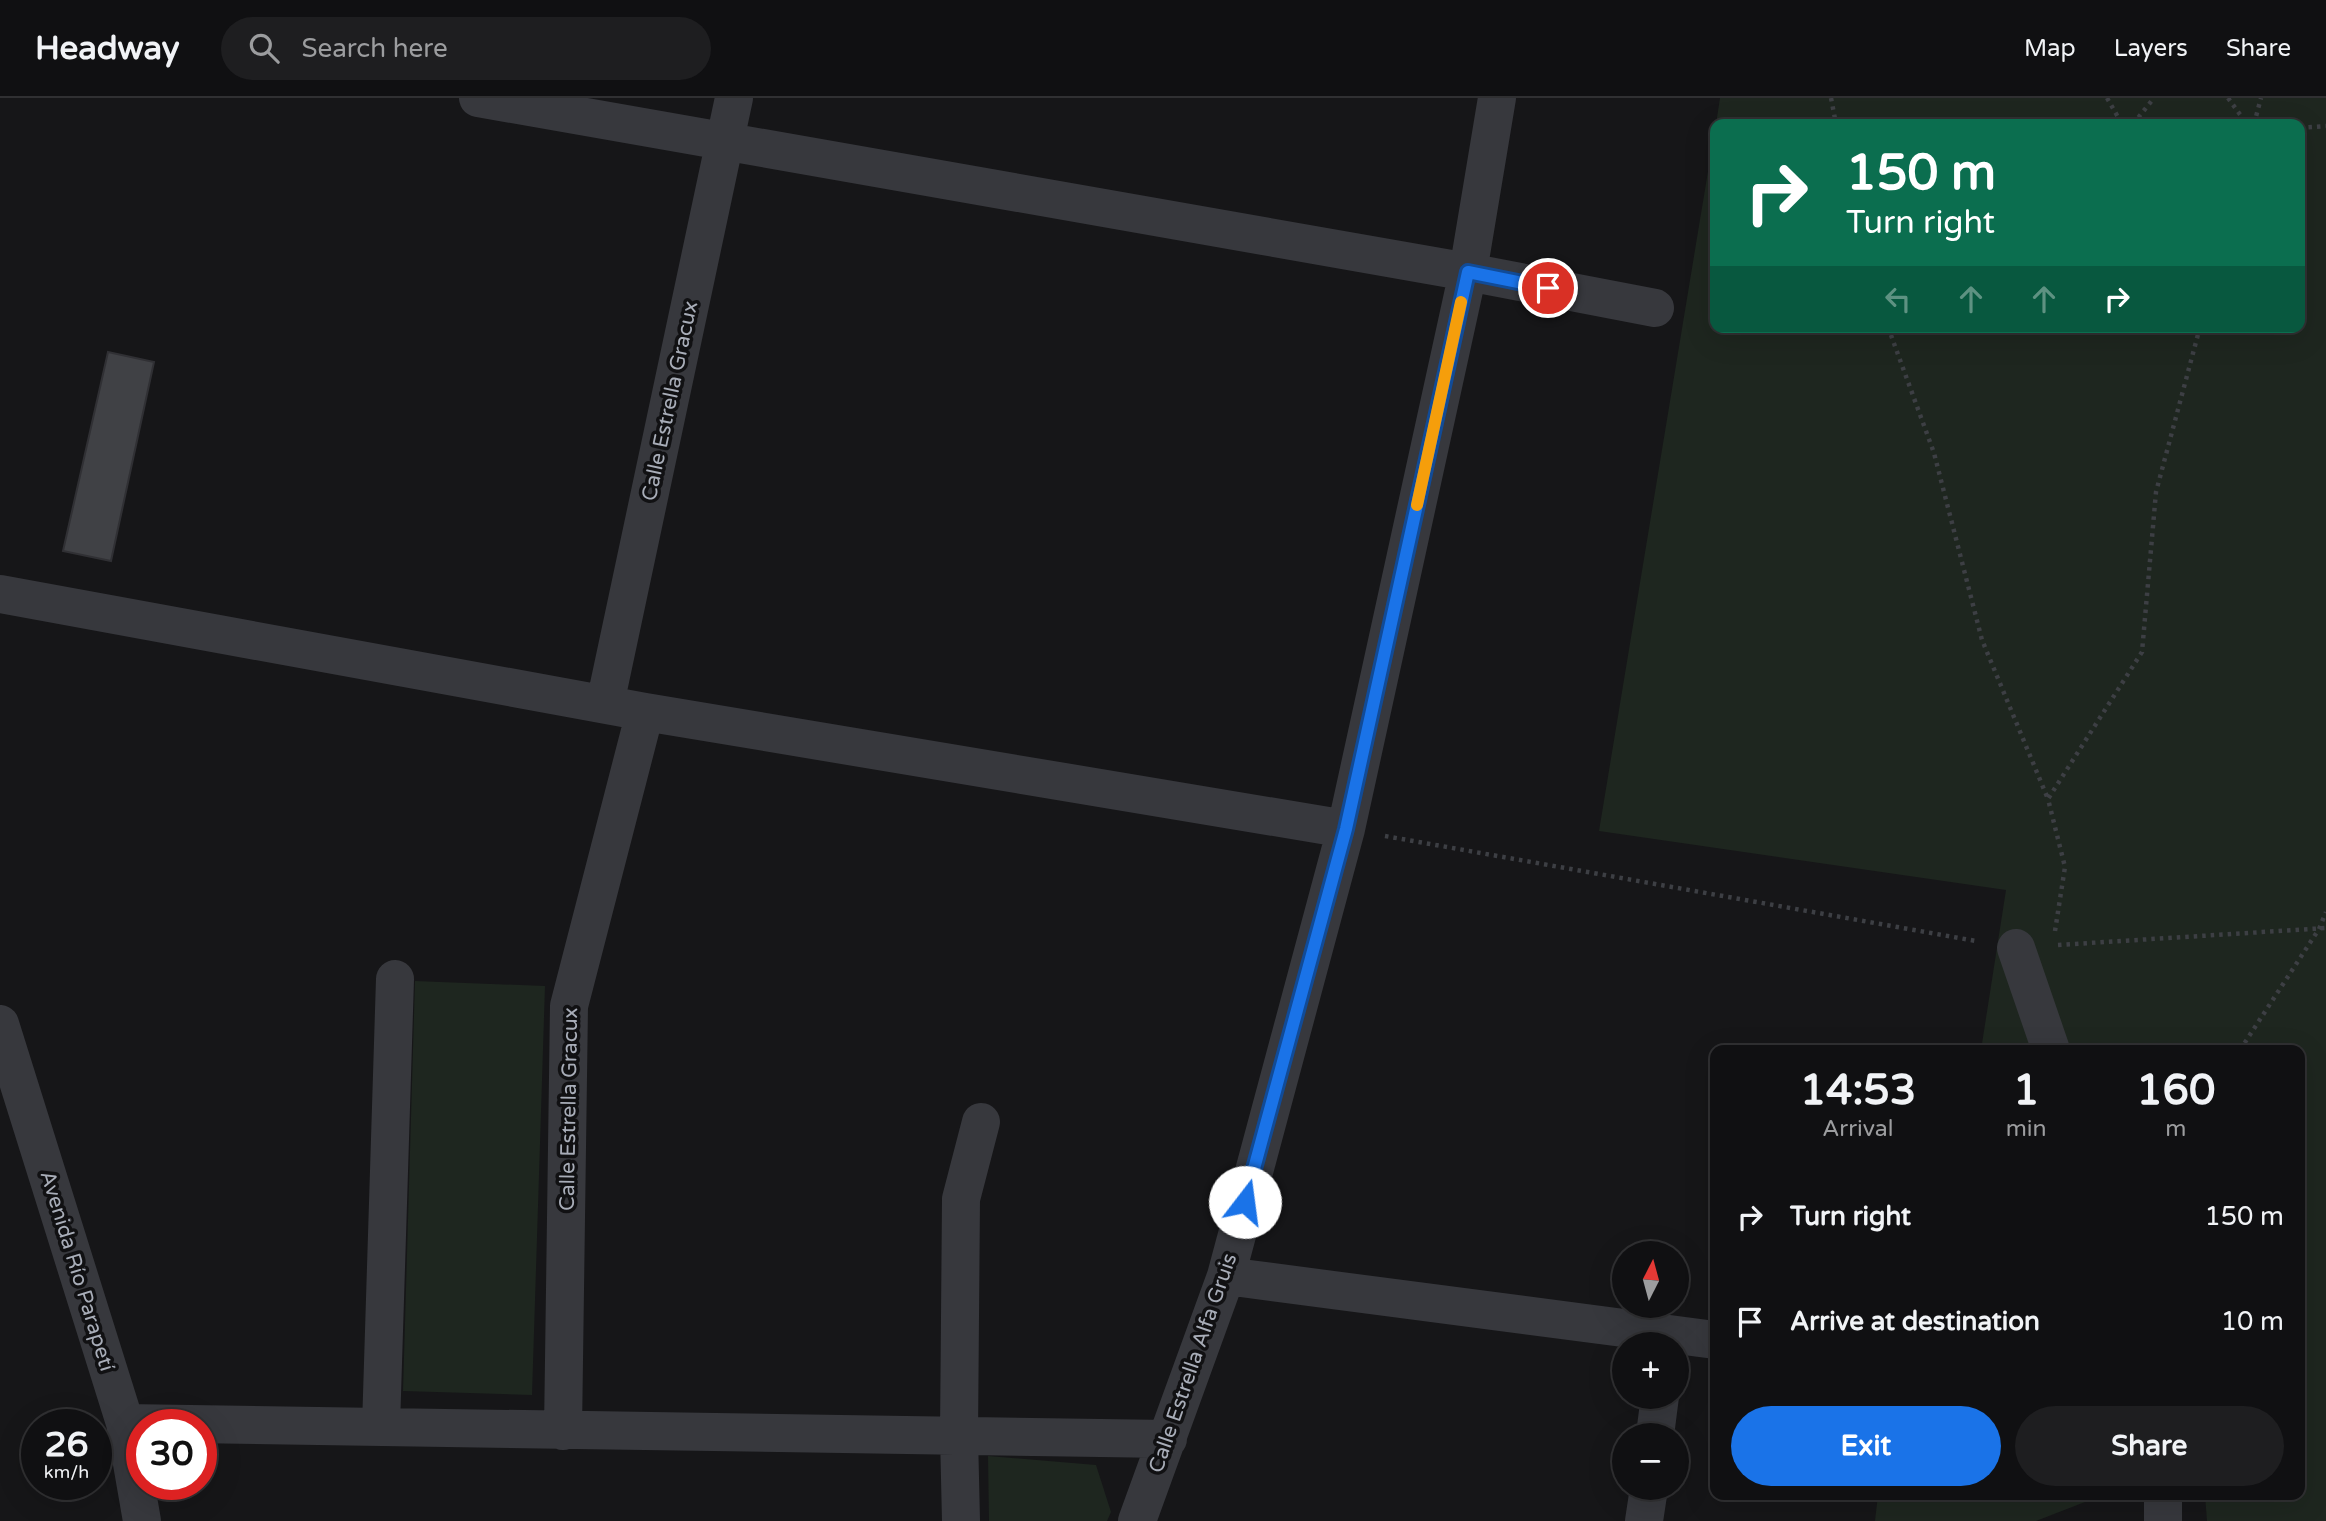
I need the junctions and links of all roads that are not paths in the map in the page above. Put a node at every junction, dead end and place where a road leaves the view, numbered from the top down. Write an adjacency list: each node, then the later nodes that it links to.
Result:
1 (478, 98): 4 (street)
2 (734, 98): 4 (street, Calle Estrella Gracux)
3 (1497, 98): 5 (street, Calle Estrella Alfa Gruis)
4 (725, 141): 5 (street); 8 (street, Calle Estrella Gracux)
5 (1468, 272): 6 (street); 10 (street, Calle Estrella Alfa Gruis)
6 (1656, 308)
7 (0, 594): 8 (street)
8 (605, 704): 9 (street)
9 (645, 712): 10 (street); 22 (street, Calle Estrella Gracux)
10 (1346, 829): 16 (street, Calle Estrella Alfa Gruis)
11 (2034, 947): 14 (street)
12 (395, 979): 21 (street)
13 (0, 1024): 20 (street, Avenida Río Parapetí)
14 (2050, 1045)
15 (981, 1122): 23 (street)
16 (1226, 1276): 17 (street); 24 (street, Calle Estrella Alfa Gruis)
17 (1613, 1332)
18 (1689, 1340): 19 (street)
19 (1710, 1340)
20 (125, 1423): 21 (street); 26 (street, Avenida Río Parapetí)
21 (382, 1427): 22 (street)
22 (563, 1431): 23 (street)
23 (960, 1435): 24 (street); 27 (street)
24 (1168, 1439): 28 (street, Calle Estrella Alfa Gruis)
25 (1647, 1500): 29 (street)
26 (142, 1521)
27 (961, 1521)
28 (1137, 1521)
29 (1644, 1521)

